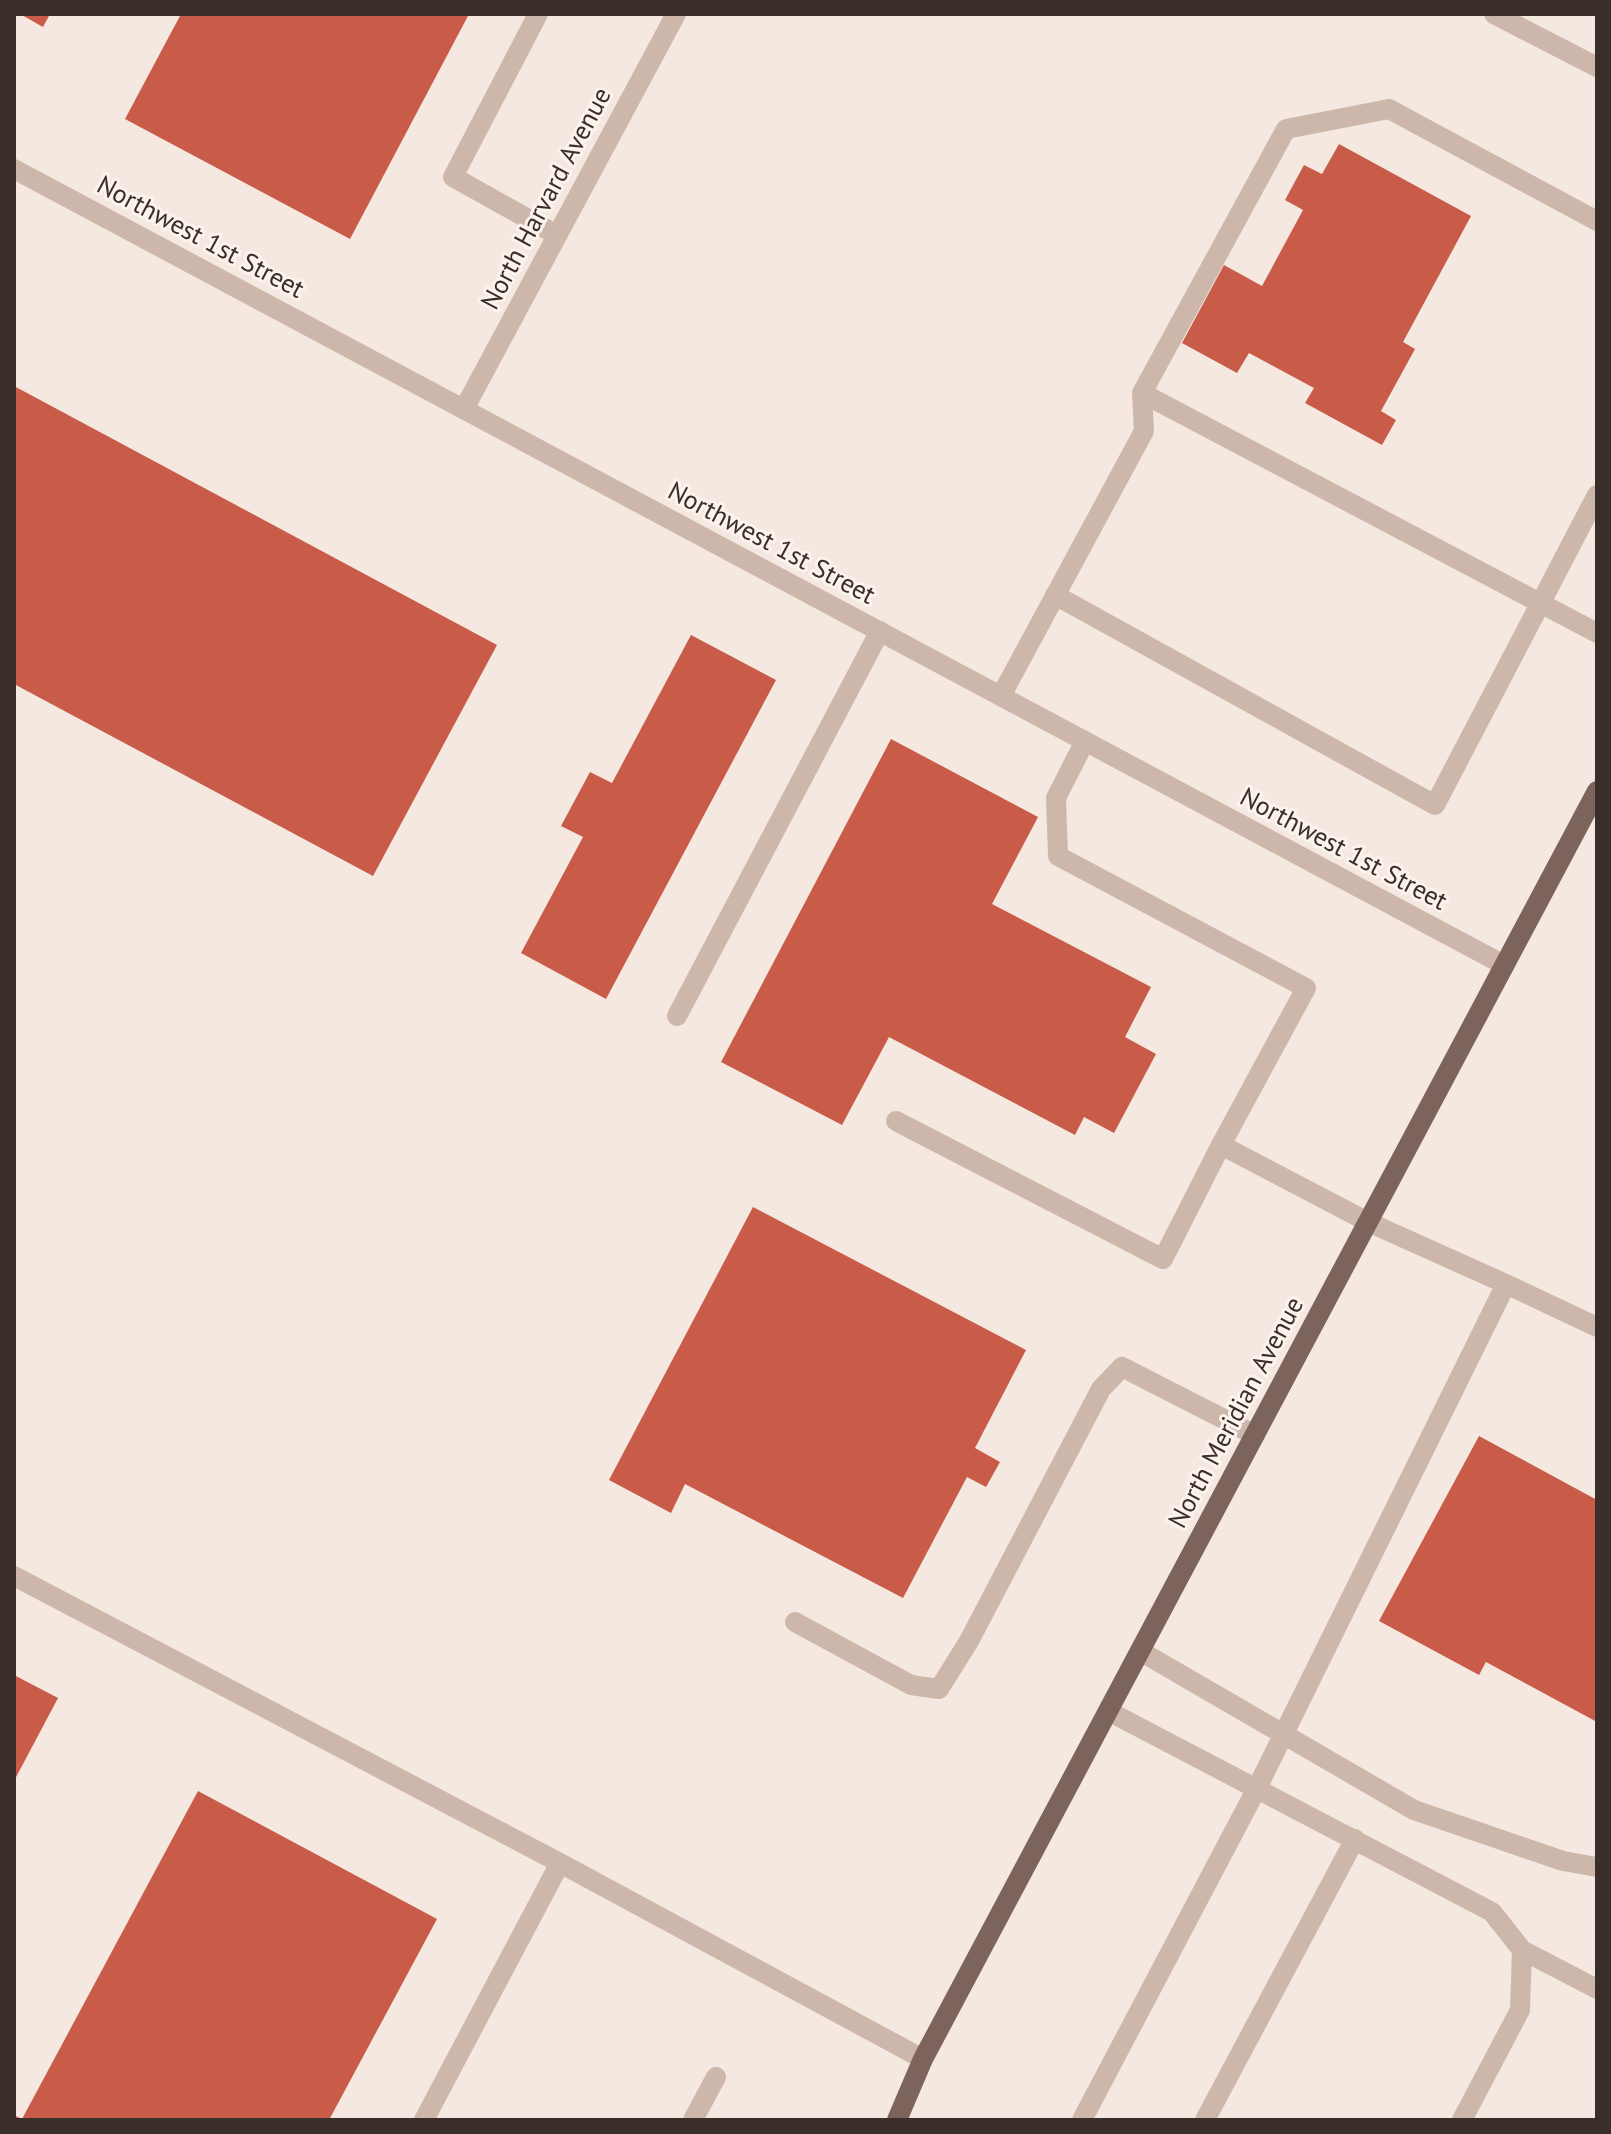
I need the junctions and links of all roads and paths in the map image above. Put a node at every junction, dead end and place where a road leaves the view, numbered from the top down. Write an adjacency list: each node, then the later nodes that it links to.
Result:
1 (538, 14): 7 (street)
2 (676, 14): 7 (street, North Harvard Avenue)
3 (1494, 14): 4 (street)
4 (1597, 67)
5 (14, 169): 9 (street, Northwest 1st Street)
6 (1597, 221): 8 (street)
7 (557, 235): 9 (street, North Harvard Avenue)
8 (1142, 393): 11 (street); 12 (street)
9 (464, 409): 13 (street, Northwest 1st Street)
10 (1597, 495): 12 (street)
11 (1055, 595): 12 (street); 15 (street)
12 (1539, 602): 14 (street)
13 (880, 631): 15 (street, Northwest 1st Street); 19 (street)
14 (1597, 633)
15 (1001, 696): 16 (street, Northwest 1st Street)
16 (1085, 741): 18 (street, Northwest 1st Street); 21 (street)
17 (1597, 791): 18 (main road, North Meridian Avenue)
18 (1504, 965): 22 (main road, North Meridian Avenue)
19 (677, 1016)
20 (896, 1121): 21 (street)
21 (1221, 1145): 22 (street)
22 (1368, 1222): 23 (street); 25 (main road, North Meridian Avenue)
23 (1506, 1284): 24 (street); 30 (street)
24 (1597, 1327)
25 (1255, 1435): 27 (street); 28 (main road, North Meridian Avenue)
26 (14, 1576): 33 (street)
27 (795, 1622)
28 (1140, 1651): 29 (main road, North Meridian Avenue); 30 (street)
29 (1108, 1711): 31 (street); 37 (main road, North Meridian Avenue)
30 (1284, 1733): 31 (street); 34 (street)
31 (1257, 1788): 32 (street); 43 (street)
32 (1355, 1839): 35 (street); 44 (street)
33 (560, 1863): 37 (street); 39 (street)
34 (1597, 1867)
35 (1522, 1950): 36 (street); 45 (street)
36 (1597, 1989)
37 (923, 2059): 41 (main road, North Meridian Avenue); 42 (main road, North Meridian Avenue)
38 (716, 2077): 40 (street)
39 (424, 2120)
40 (693, 2120)
41 (883, 2120)
42 (897, 2120)
43 (1082, 2120)
44 (1205, 2120)
45 (1462, 2120)

